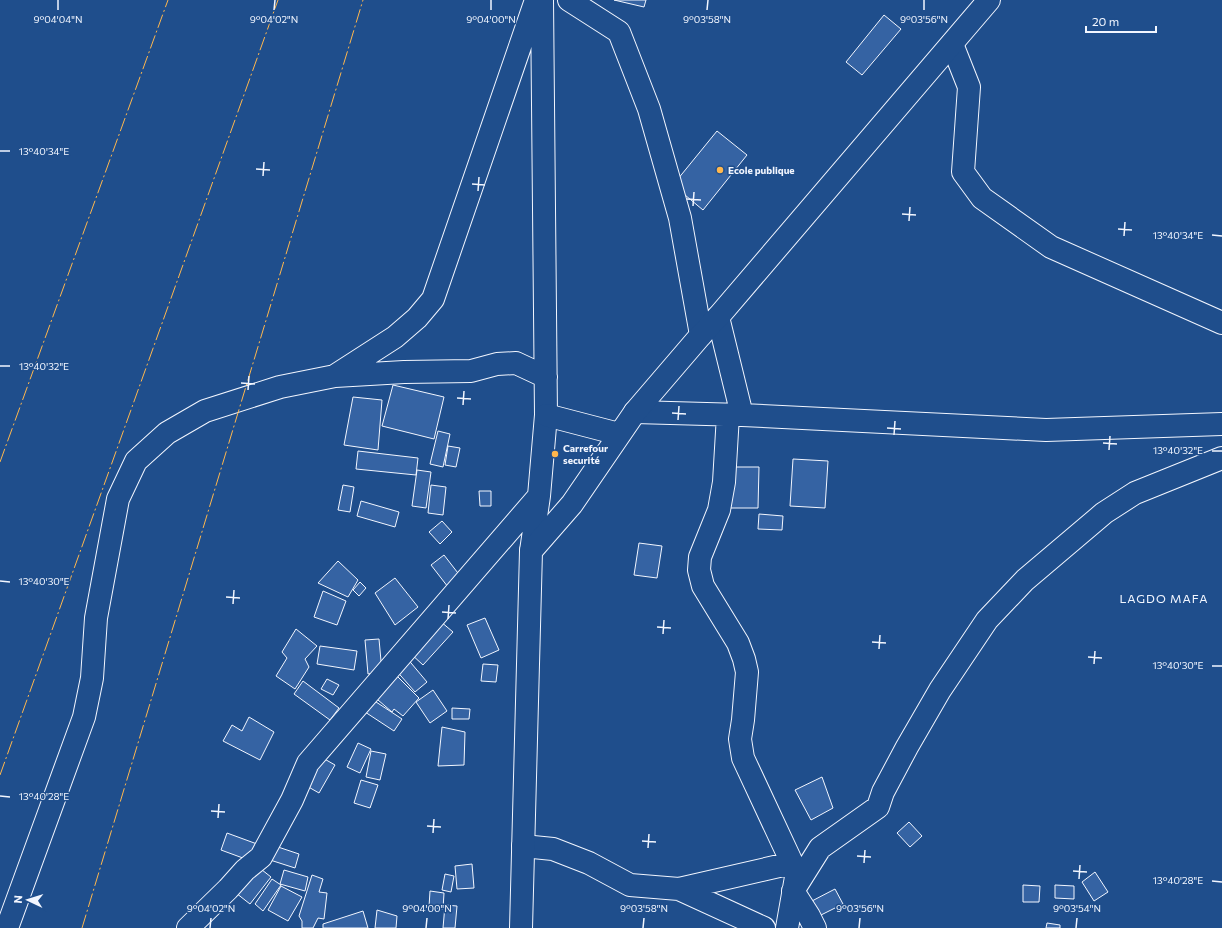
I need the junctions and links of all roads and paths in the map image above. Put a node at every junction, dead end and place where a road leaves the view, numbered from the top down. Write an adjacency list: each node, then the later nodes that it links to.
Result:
1 (536, 0): 9 (street)
2 (542, 0): 10 (street)
3 (569, 0): 8 (street)
4 (989, 0): 5 (street)
5 (952, 44): 6 (street); 7 (street)
6 (718, 317): 8 (street); 13 (street)
7 (1222, 323)
8 (701, 335): 11 (street)
9 (335, 376): 10 (street); 23 (street)
10 (546, 377): 12 (street)
11 (635, 412): 13 (street); 15 (street)
12 (546, 415): 15 (street); 17 (street)
13 (735, 415): 14 (street); 20 (street)
14 (1222, 424)
15 (620, 434): 18 (street)
16 (1222, 458): 22 (street)
17 (539, 496): 18 (street); 24 (street)
18 (531, 551): 19 (street)
19 (523, 846): 21 (street); 25 (street)
20 (792, 862): 21 (street); 22 (street)
21 (679, 889): 26 (street)
22 (793, 891): 27 (street); 28 (street)
23 (7, 928)
24 (188, 928)
25 (521, 928)
26 (764, 928)
27 (787, 928)
28 (815, 928)

